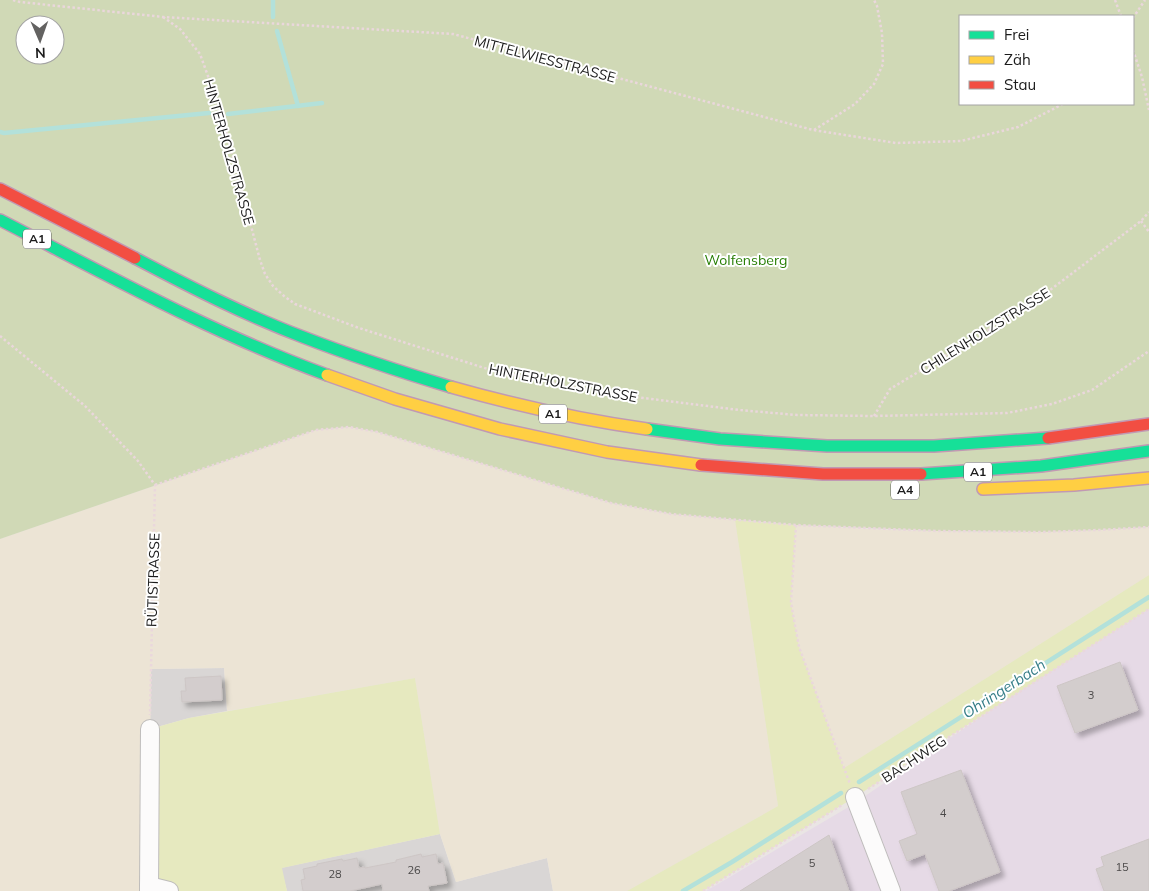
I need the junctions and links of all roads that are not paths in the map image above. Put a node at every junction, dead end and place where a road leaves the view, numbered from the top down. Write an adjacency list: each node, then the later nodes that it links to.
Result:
1 (0, 188): 3 (highway, A1)
2 (0, 220): 5 (highway, A1)
3 (1149, 424)
4 (1149, 451): 5 (highway, A1)
5 (806, 473): 7 (highway, A4)
6 (1149, 478): 8 (highway)
7 (873, 486)
8 (972, 489)
9 (150, 729): 11 (street)
10 (855, 797): 13 (street)
11 (149, 888): 12 (street)
12 (169, 891)
13 (891, 891)

